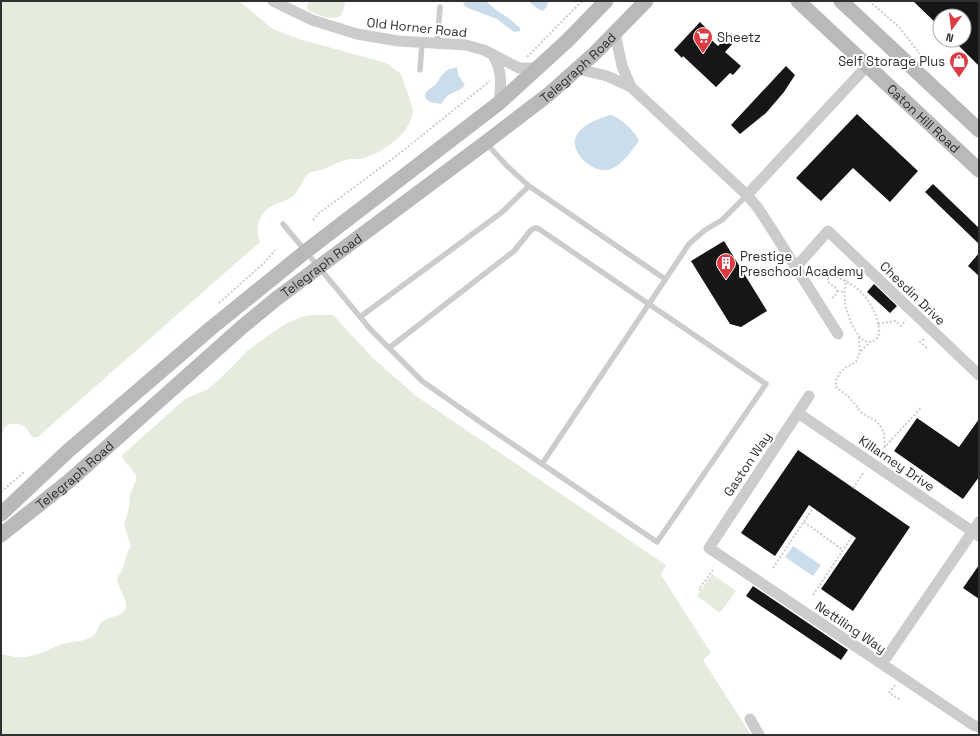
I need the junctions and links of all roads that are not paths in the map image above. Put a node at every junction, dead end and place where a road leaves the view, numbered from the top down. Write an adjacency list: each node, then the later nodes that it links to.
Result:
1 (273, 1): 8 (street, Old Horner Road)
2 (606, 1): 12 (main road, Telegraph Road)
3 (646, 1): 7 (main road, Telegraph Road)
4 (798, 1): 11 (main road, Caton Hill Road)
5 (841, 1): 18 (main road)
6 (440, 6): 9 (lane)
7 (616, 33): 13 (main road, Telegraph Road); 15 (street)
8 (422, 42): 9 (street, Old Horner Road); 14 (lane)
9 (437, 43): 10 (street, Old Horner Road)
10 (492, 54): 12 (street, Old Horner Road); 16 (street)
11 (867, 66): 20 (main road, Caton Hill Road); 22 (street)
12 (538, 68): 16 (main road, Telegraph Road)
13 (578, 69): 15 (street); 19 (main road, Telegraph Road)
14 (420, 70)
15 (631, 87): 22 (street)
16 (499, 103): 17 (main road, Telegraph Road)
17 (471, 125): 19 (main road); 24 (main road, Telegraph Road)
18 (979, 130)
19 (485, 143): 21 (lane); 25 (main road, Telegraph Road)
20 (979, 170)
21 (529, 186): 27 (lane); 29 (lane)
22 (747, 195): 26 (street); 27 (lane)
23 (283, 224): 24 (lane)
24 (305, 252): 25 (lane); 36 (main road, Telegraph Road)
25 (318, 266): 29 (lane); 38 (main road, Telegraph Road)
26 (796, 267): 30 (street); 32 (street, Chesdin Drive)
27 (665, 279): 28 (lane)
28 (648, 303): 31 (lane); 35 (lane); 35 (lane)
29 (360, 317): 31 (lane)
30 (838, 334)
31 (389, 348): 35 (lane)
32 (979, 375)
33 (809, 396): 34 (street, Gaston Way)
34 (798, 413): 39 (street, Killarney Drive); 40 (street, Gaston Way)
35 (542, 464)
36 (1, 514)
37 (979, 522): 39 (street)
38 (2, 534)
39 (976, 534): 41 (street)
40 (708, 548): 41 (street, Nettiling Way)
41 (882, 664): 43 (street, Nettiling Way)
42 (750, 719): 44 (street)
43 (979, 727)
44 (759, 735)

